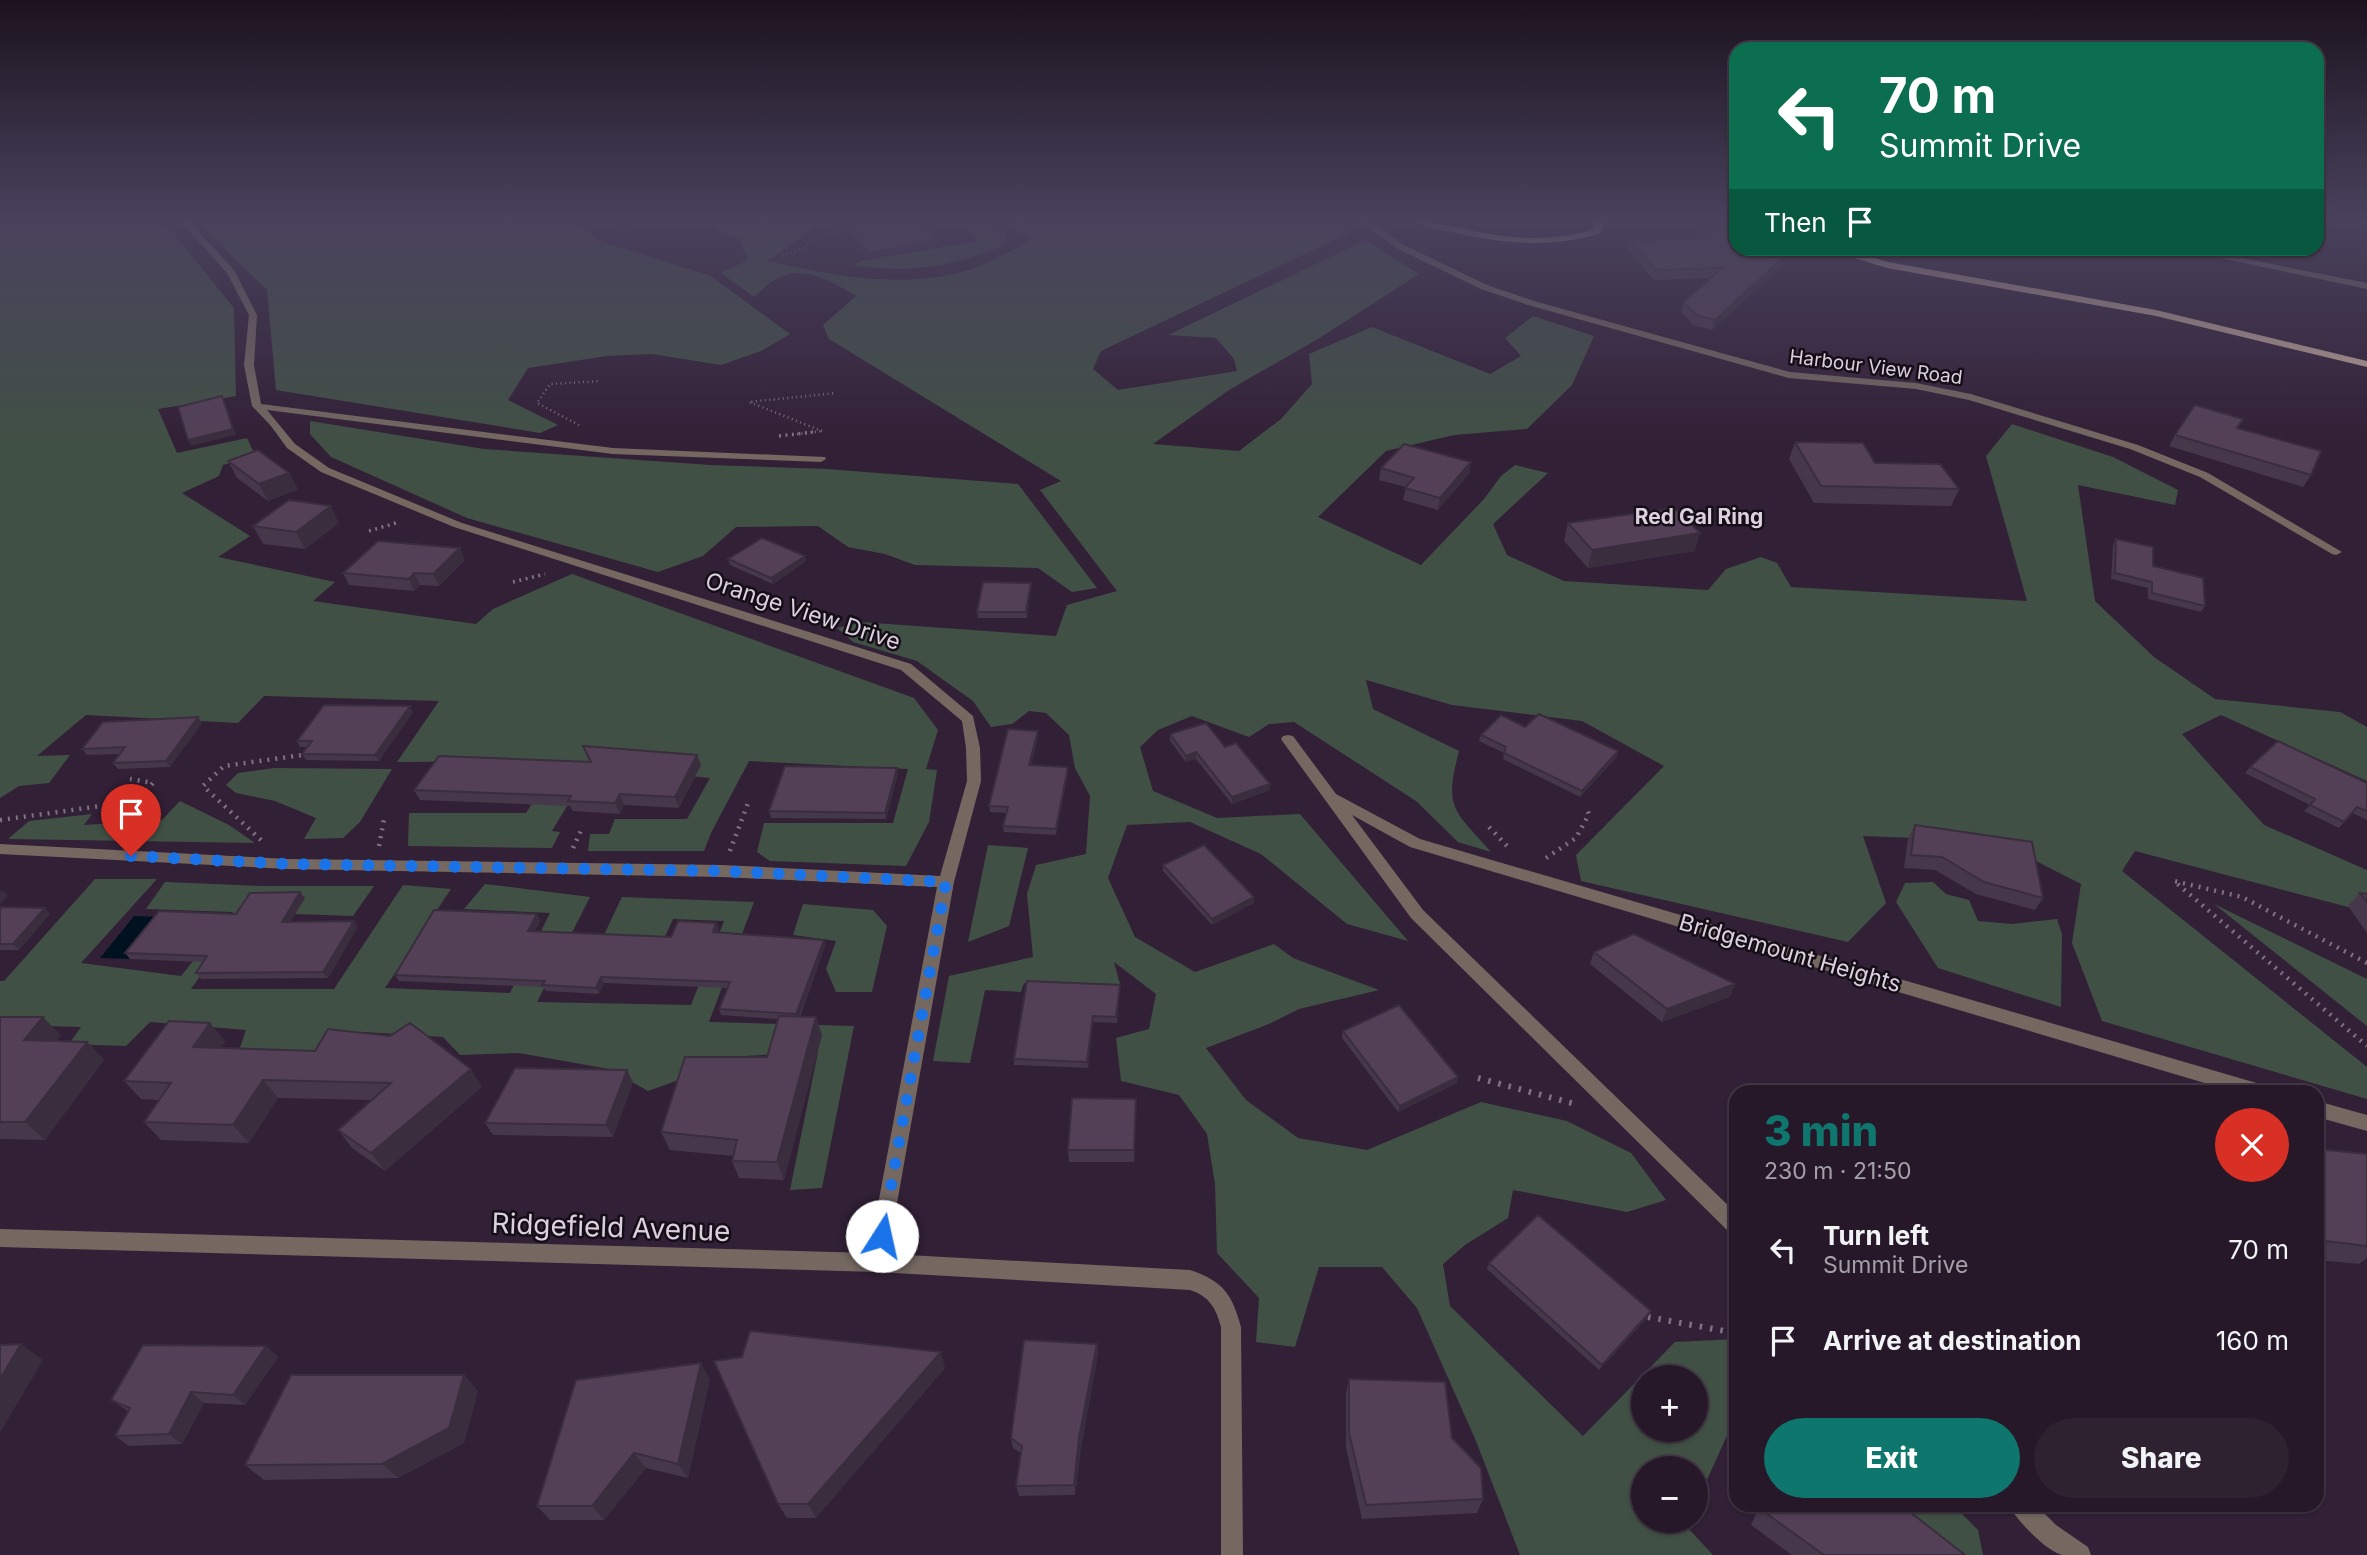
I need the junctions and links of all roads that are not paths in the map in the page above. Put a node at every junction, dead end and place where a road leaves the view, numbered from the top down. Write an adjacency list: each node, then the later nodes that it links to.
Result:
1 (243, 295): 5 (street)
2 (1505, 295): 7 (street, Harbour View Road)
3 (2053, 295): 4 (main road)
4 (2367, 364)
5 (257, 406): 6 (street); 11 (street, Orange View Drive)
6 (821, 459)
7 (2336, 552)
8 (1288, 739): 9 (street, Bridgemount Heights)
9 (1328, 796): 12 (street, Bridgemount Heights); 15 (street, Bridgemount Heights)
10 (0, 849): 11 (street)
11 (946, 882): 17 (street, Orange View Drive)
12 (2236, 1085)
13 (2324, 1111): 14 (street)
14 (2367, 1124)
15 (1729, 1219)
16 (0, 1238): 17 (street, Ridgefield Avenue)
17 (877, 1263): 19 (street, Ridgefield Avenue)
18 (2027, 1512): 20 (street)
19 (1232, 1555)
20 (2080, 1555)

